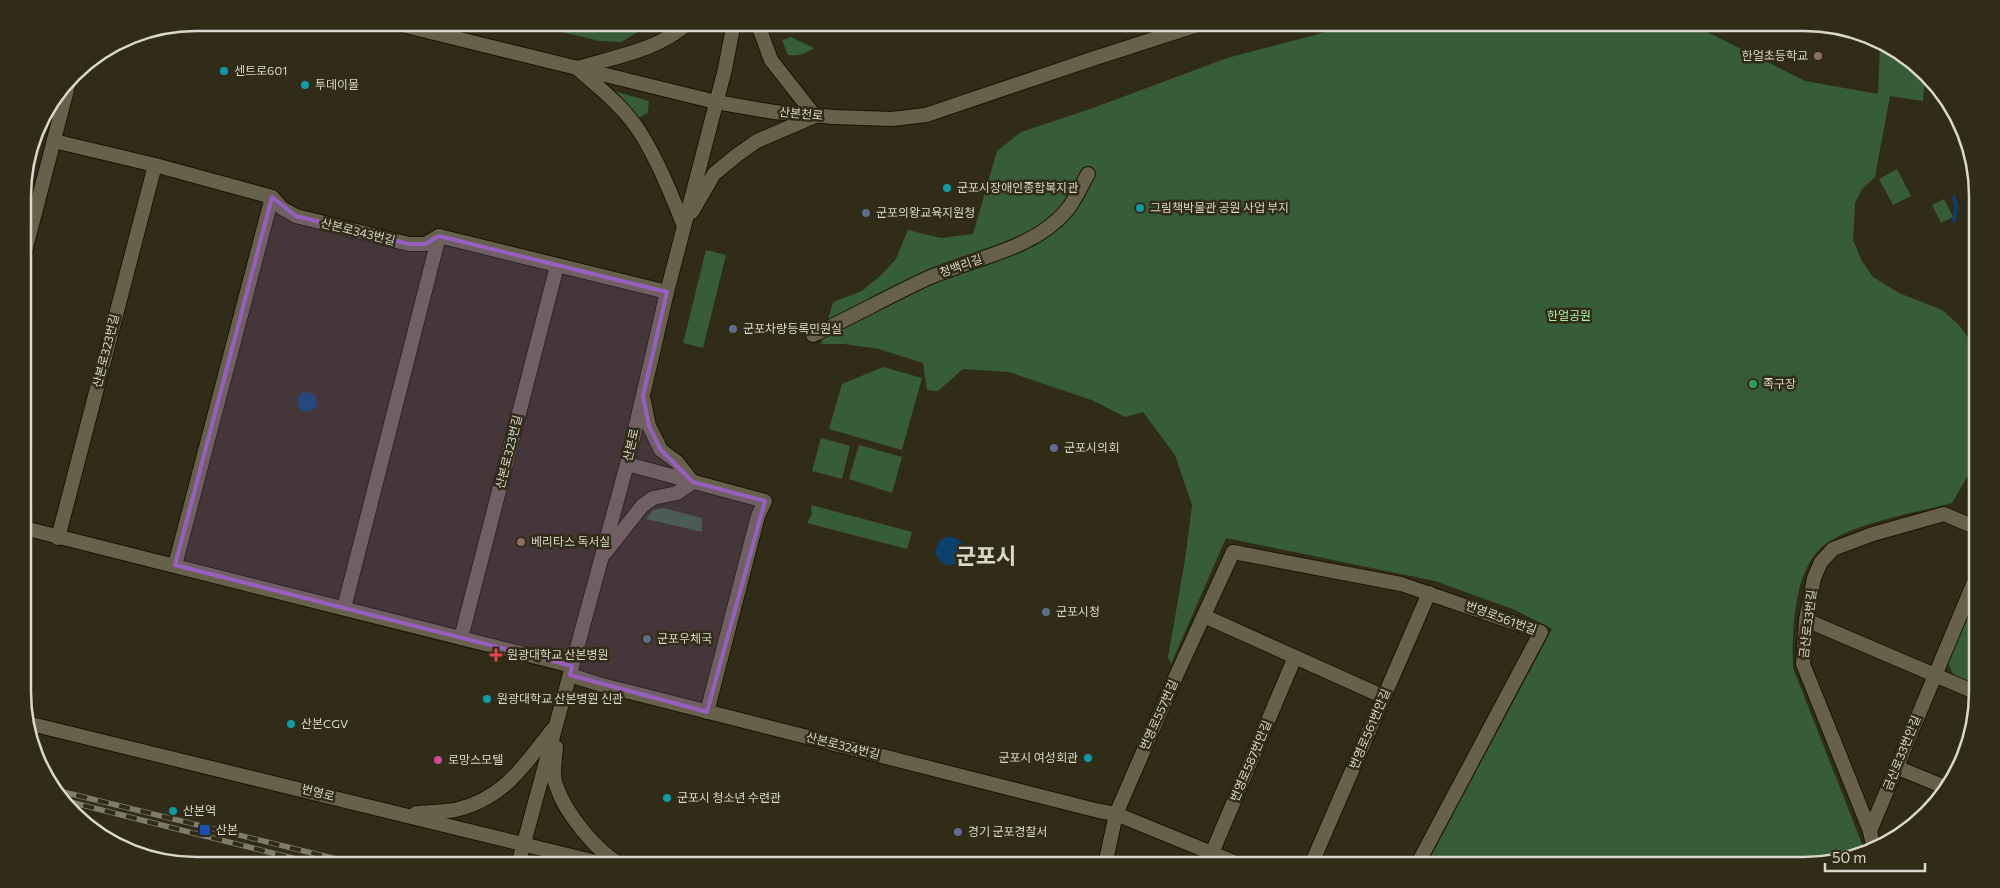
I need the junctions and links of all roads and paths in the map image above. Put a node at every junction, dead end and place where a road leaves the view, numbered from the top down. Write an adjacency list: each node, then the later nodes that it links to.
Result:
1 (1178, 31): 9 (street, 산본천로)
2 (430, 32): 6 (street, 산본천로)
3 (679, 32): 6 (street)
4 (732, 32): 8 (street, 산본로)
5 (761, 32): 9 (street)
6 (576, 68): 8 (street, 산본천로); 15 (street)
7 (65, 96): 10 (street)
8 (716, 102): 9 (street, 산본천로); 15 (street, 산본로)
9 (815, 116): 15 (street)
10 (54, 141): 11 (street, 산본로343번길); 14 (street)
11 (154, 164): 13 (street, 산본로343번길); 25 (street, 산본로323번길)
12 (1088, 174): 19 (street, 청백리길)
13 (272, 197): 16 (street, 산본로343번길); 28 (street)
14 (32, 225)
15 (684, 226): 18 (street, 산본로)
16 (439, 236): 17 (street); 31 (street)
17 (557, 266): 18 (street); 34 (street, 산본로323번길)
18 (667, 292): 20 (street, 산본로)
19 (813, 335)
20 (643, 396): 21 (street, 산본로); 22 (street)
21 (627, 464): 22 (street); 27 (street, 산본로)
22 (693, 482): 27 (street); 40 (street)
23 (1969, 525): 33 (street, 금산로33번길)
24 (31, 530): 25 (street)
25 (58, 538): 28 (street)
26 (1233, 552): 29 (street, 번영로561번길); 32 (street, 번영로557번길)
27 (602, 558): 36 (street, 산본로)
28 (175, 565): 31 (street)
29 (1429, 593): 39 (street, 번영로561번안길); 54 (street, 번영로561번길)
30 (1969, 593): 37 (street, 금산로33번안길)
31 (344, 608): 34 (street)
32 (1204, 616): 35 (street); 46 (street, 번영로557번길)
33 (1806, 620): 37 (street); 47 (street, 금산로33번길)
34 (462, 638): 36 (street)
35 (1295, 657): 39 (street); 52 (street, 번영로587번안길)
36 (571, 671): 40 (street, 산본로324번길); 42 (street, 산본로)
37 (1934, 674): 38 (street); 43 (street, 금산로33번안길)
38 (1969, 689)
39 (1384, 697): 53 (street, 번영로561번안길)
40 (707, 712): 46 (street, 산본로324번길)
41 (35, 724): 45 (street, 번영로)
42 (556, 726): 45 (street); 49 (street, 산본로); 57 (street)
43 (1896, 767): 44 (street); 47 (street, 금산로33번안길)
44 (1940, 785)
45 (402, 814): 49 (street, 번영로)
46 (1116, 814): 50 (street, 번영로557번길); 51 (street)
47 (1870, 830): 48 (street, 금산로33번길)
48 (1872, 842)
49 (523, 844): 55 (street, 산본로); 56 (street, 번영로)
50 (1107, 856)
51 (1206, 856)
52 (1213, 856)
53 (1315, 856)
54 (1422, 856)
55 (520, 857)
56 (575, 857)
57 (608, 857)

